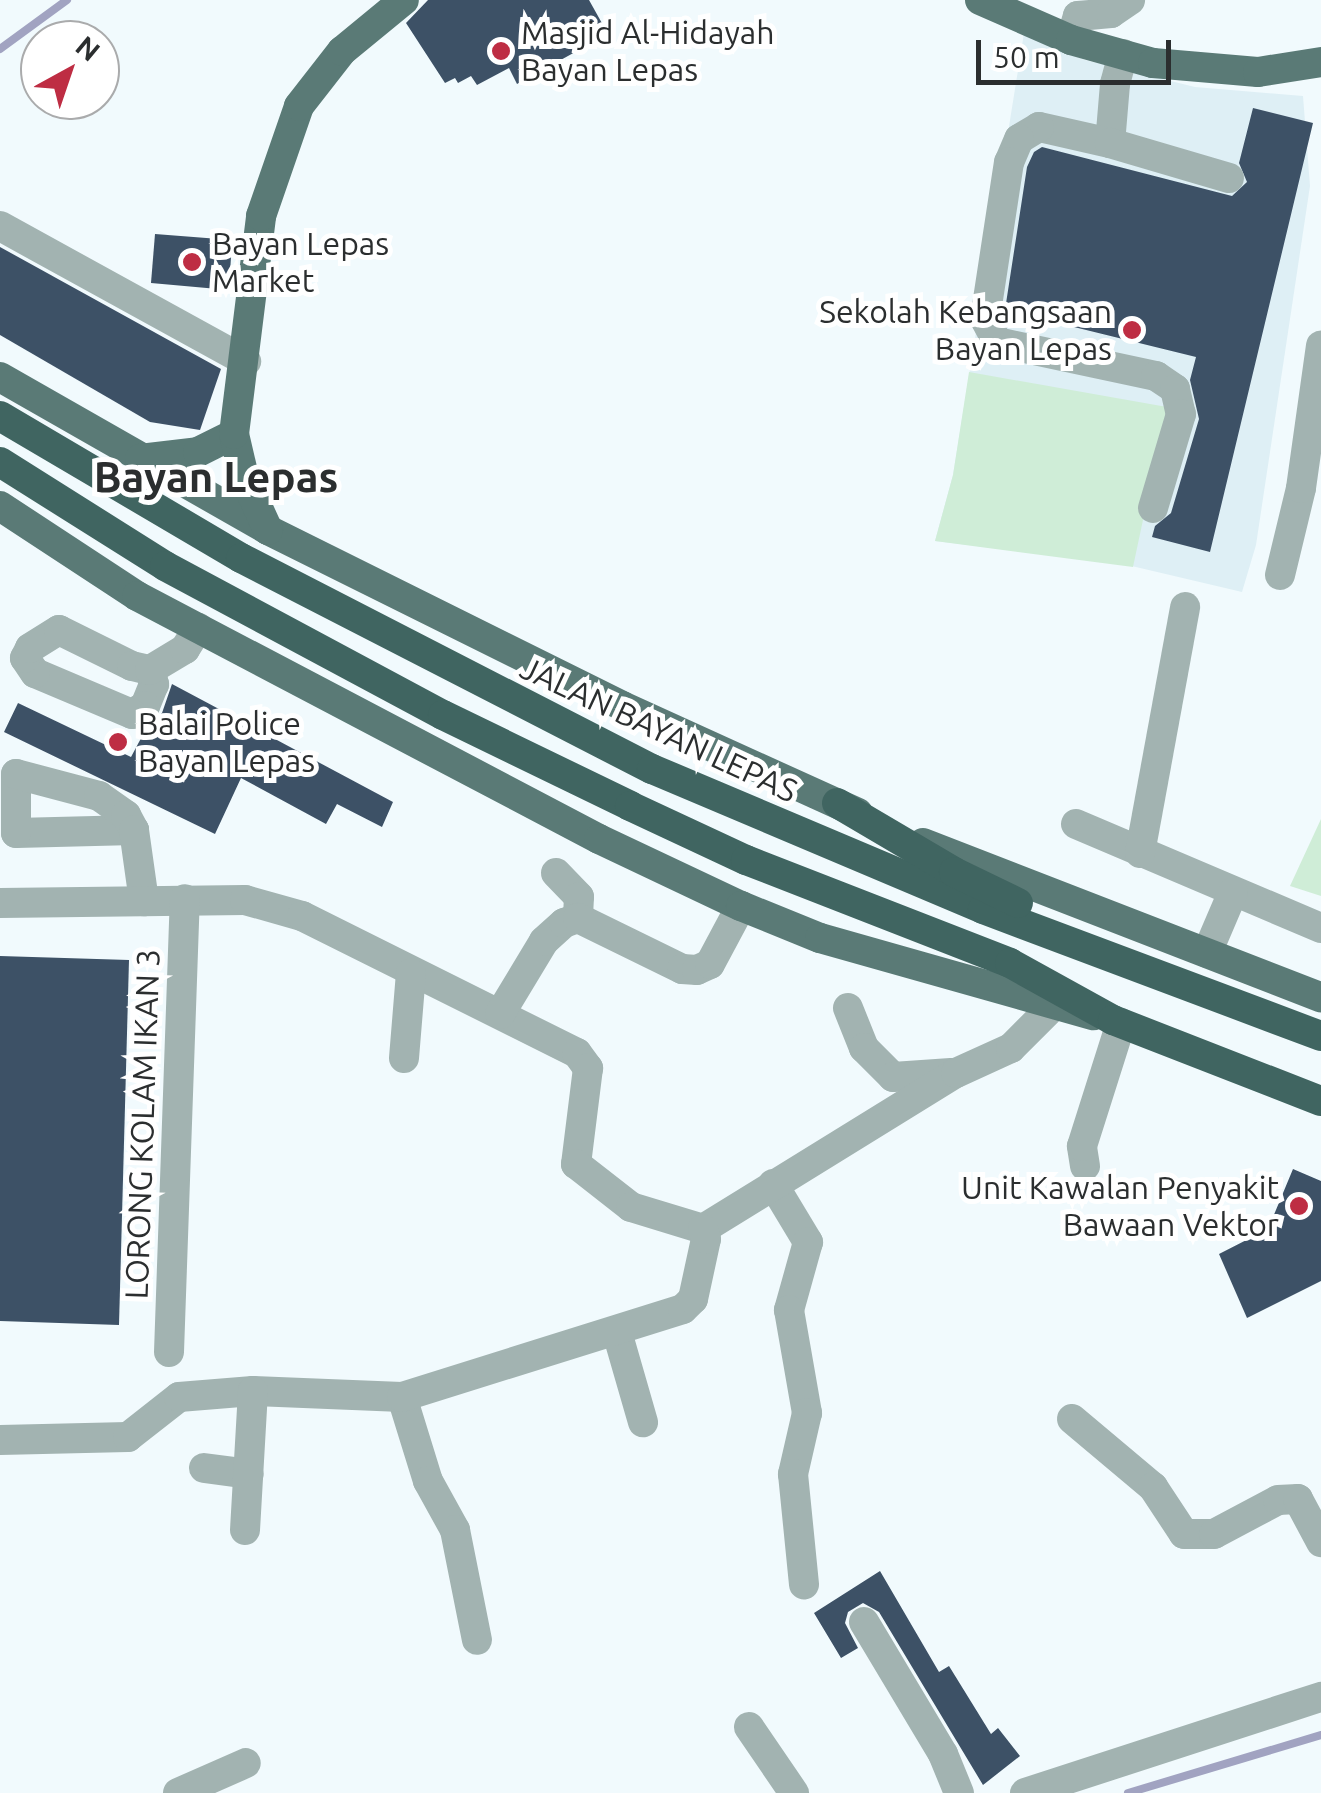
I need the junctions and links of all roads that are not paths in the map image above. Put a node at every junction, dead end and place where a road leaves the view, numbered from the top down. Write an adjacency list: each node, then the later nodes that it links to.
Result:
1 (404, 0): 11 (main road)
2 (980, 0): 4 (main road)
3 (1130, 0): 4 (street)
4 (1071, 40): 5 (main road)
5 (1123, 54): 6 (main road); 7 (street)
6 (1321, 62)
7 (1110, 143): 8 (street); 18 (street)
8 (1229, 178)
9 (0, 226): 11 (street)
10 (1321, 345): 20 (street)
11 (246, 361): 14 (main road)
12 (0, 377): 15 (main road, JALAN BAYAN LEPAS)
13 (0, 416): 37 (highway, JALAN BAYAN LEPAS)
14 (234, 434): 15 (main road); 19 (main road)
15 (140, 459): 19 (main road, JALAN BAYAN LEPAS)
16 (0, 462): 43 (highway)
17 (0, 506): 22 (main road)
18 (1153, 508)
19 (268, 530): 24 (main road, JALAN BAYAN LEPAS)
20 (1280, 575)
21 (1185, 607): 27 (street)
22 (198, 628): 23 (street); 33 (main road)
23 (150, 670)
24 (837, 803): 36 (main road, JALAN BAYAN LEPAS); 37 (highway)
25 (1076, 824): 27 (street)
26 (134, 830): 31 (street)
27 (1140, 853): 29 (street)
28 (556, 872): 34 (street)
29 (1233, 892): 35 (street); 36 (street)
30 (185, 899): 31 (street); 38 (street); 52 (street, LORONG KOLAM IKAN 3)
31 (144, 901): 32 (street)
32 (0, 903)
33 (741, 906): 34 (street); 40 (main road)
34 (578, 918): 42 (street)
35 (1321, 928)
36 (1207, 953): 39 (main road, JALAN BAYAN LEPAS)
37 (1138, 968): 44 (highway, JALAN BAYAN LEPAS)
38 (411, 972): 42 (street); 45 (street)
39 (1321, 996)
40 (1054, 1004): 43 (main road); 46 (street)
41 (848, 1008): 46 (street)
42 (500, 1014): 50 (street)
43 (1117, 1021): 47 (highway); 48 (street)
44 (1321, 1036)
45 (404, 1058)
46 (956, 1073): 49 (street)
47 (1321, 1101)
48 (1085, 1166)
49 (774, 1184): 50 (street); 62 (street)
50 (703, 1230): 51 (street)
51 (617, 1332): 54 (street); 56 (street)
52 (169, 1352)
53 (252, 1391): 54 (street); 57 (street); 59 (street)
54 (402, 1398): 64 (street)
55 (1072, 1418): 61 (street)
56 (643, 1422)
57 (0, 1440)
58 (204, 1468): 59 (street)
59 (249, 1474): 60 (street)
60 (245, 1530)
61 (1321, 1542)
62 (804, 1584)
63 (864, 1622): 70 (street)
64 (477, 1640)
65 (1321, 1697): 71 (street)
66 (748, 1727): 69 (street)
67 (246, 1764): 68 (street)
68 (178, 1793)
69 (794, 1793)
70 (958, 1793)
71 (1025, 1793)

